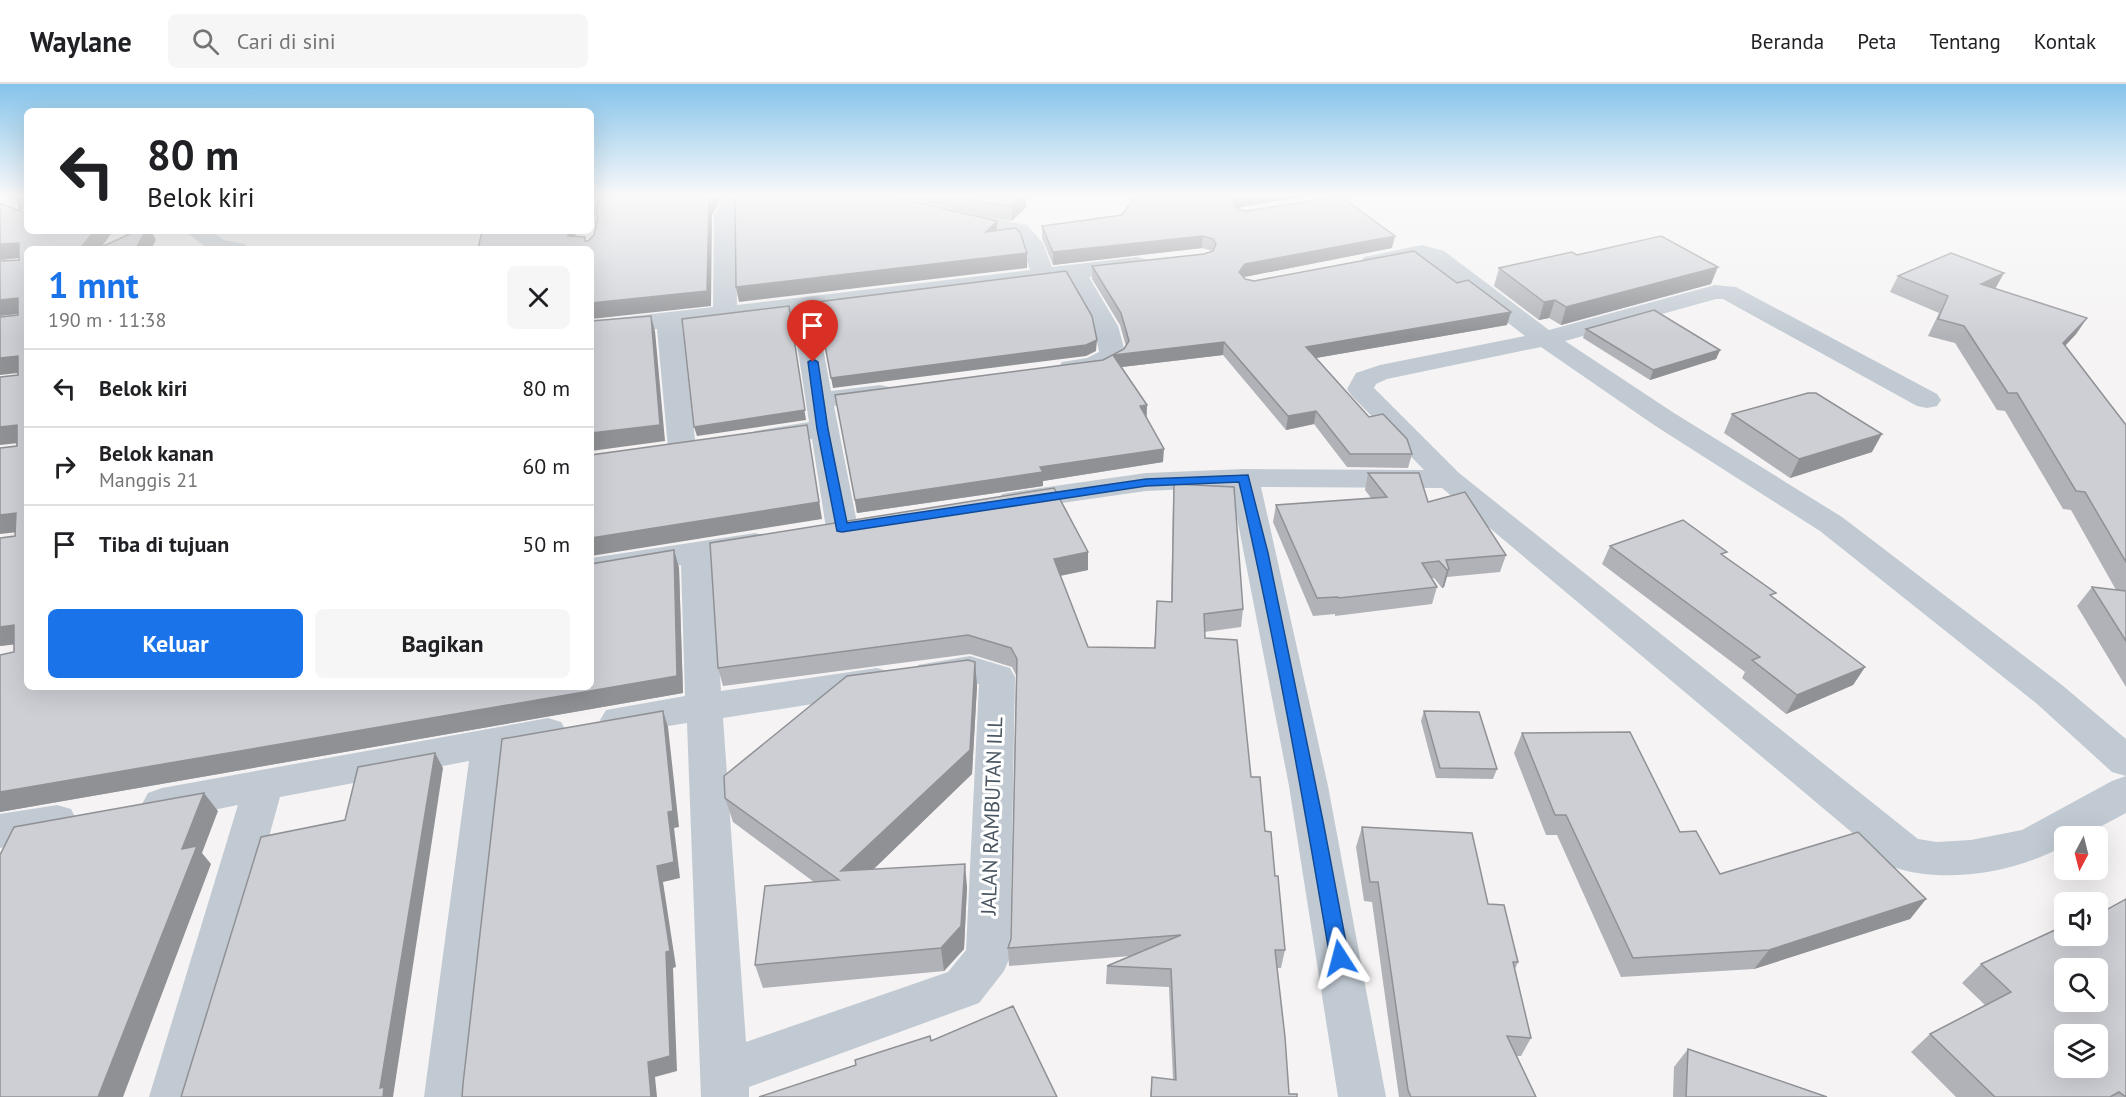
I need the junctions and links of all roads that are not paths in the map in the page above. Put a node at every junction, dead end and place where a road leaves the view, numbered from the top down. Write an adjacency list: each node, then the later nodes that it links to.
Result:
1 (725, 242): 8 (street)
2 (1031, 242): 6 (street)
3 (1155, 262): 5 (street)
4 (1354, 265): 11 (street)
5 (1073, 270): 6 (street); 12 (street)
6 (1043, 274): 7 (street)
7 (803, 304): 8 (street); 15 (street)
8 (725, 312): 9 (street)
9 (669, 320): 10 (street); 17 (street)
10 (594, 328)
11 (1545, 339): 14 (street); 19 (street); 27 (street)
12 (1047, 371)
13 (898, 390): 15 (street)
14 (1927, 400)
15 (821, 415): 16 (street); 22 (street)
16 (737, 440)
17 (682, 448)
18 (1244, 478): 19 (street); 20 (street); 34 (street)
19 (1449, 479): 29 (street)
20 (977, 506)
21 (876, 522): 22 (street)
22 (842, 528): 23 (street)
23 (696, 552): 24 (street); 25 (street)
24 (594, 569)
25 (705, 706): 26 (street); 31 (street); 31 (street, JALAN RAMBUTAN ILL)
26 (490, 742): 28 (street); 33 (street)
27 (2126, 761)
28 (264, 785): 30 (street); 32 (street)
29 (2126, 792)
30 (5, 840)
31 (725, 1085)
32 (173, 1097)
33 (448, 1097)
34 (1362, 1097)

